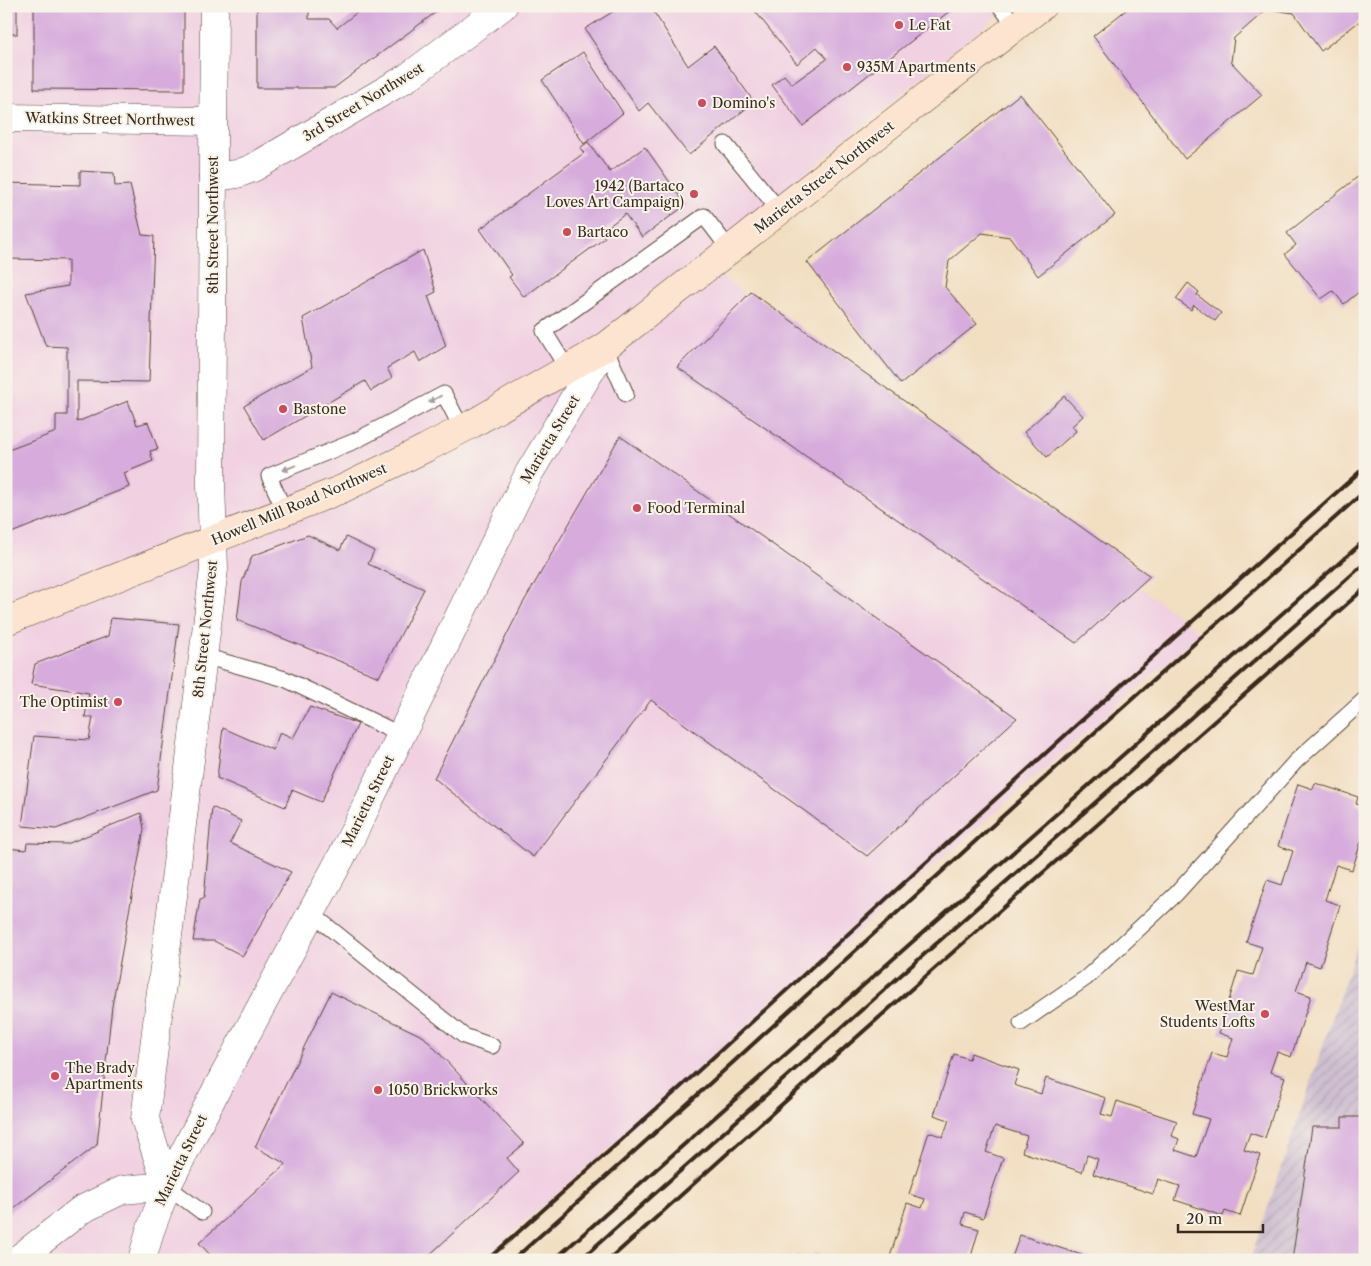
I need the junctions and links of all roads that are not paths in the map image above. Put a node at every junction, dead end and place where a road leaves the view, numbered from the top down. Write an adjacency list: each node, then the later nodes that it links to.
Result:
1 (214, 6): 6 (street, 8th Street Northwest)
2 (504, 6): 8 (street, 3rd Street Northwest)
3 (1042, 6): 4 (main road, Marietta Street Northwest)
4 (1008, 17): 9 (main road, Marietta Street Northwest)
5 (6, 118): 6 (street, Watkins Street Northwest)
6 (214, 121): 8 (street, 8th Street Northwest)
7 (725, 144): 9 (lane)
8 (213, 177): 16 (street, 8th Street Northwest)
9 (780, 211): 10 (main road, Marietta Street Northwest)
10 (730, 250): 11 (main road, Marietta Street Northwest); 12 (lane)
11 (606, 347): 12 (main road, Howell Mill Road Northwest); 13 (lane); 20 (street, Marietta Street)
12 (568, 370): 14 (main road, Howell Mill Road Northwest)
13 (626, 394)
14 (462, 429): 15 (main road, Howell Mill Road Northwest); 15 (lane, one-way to 15)
15 (285, 512): 16 (main road, Howell Mill Road Northwest)
16 (213, 541): 17 (main road, Howell Mill Road Northwest); 18 (street, 8th Street Northwest)
17 (6, 621)
18 (204, 656): 20 (lane); 24 (street, 8th Street Northwest)
19 (1365, 698): 22 (lane)
20 (401, 735): 21 (street, Marietta Street)
21 (311, 913): 23 (lane); 24 (street, Marietta Street)
22 (1021, 1023)
23 (492, 1046)
24 (167, 1186): 25 (lane); 26 (street); 28 (street, Marietta Street)
25 (202, 1212)
26 (17, 1260): 27 (street)
27 (24, 1260)
28 (142, 1260)

